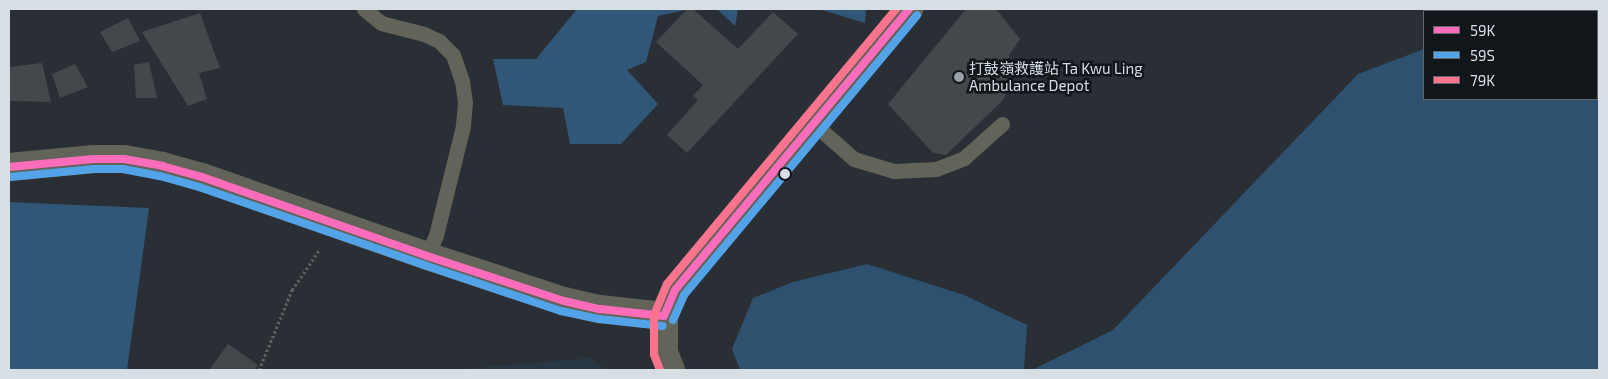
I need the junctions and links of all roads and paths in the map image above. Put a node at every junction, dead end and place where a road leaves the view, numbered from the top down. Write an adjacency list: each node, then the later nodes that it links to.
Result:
1 (364, 9): 7 (lane)
2 (909, 9): 3 (street)
3 (813, 123): 4 (lane); 8 (street)
4 (1002, 124)
5 (9, 166): 7 (street)
6 (324, 243): 9 (path)
7 (428, 256): 8 (street)
8 (664, 316): 10 (street)
9 (259, 370)
10 (671, 370)

